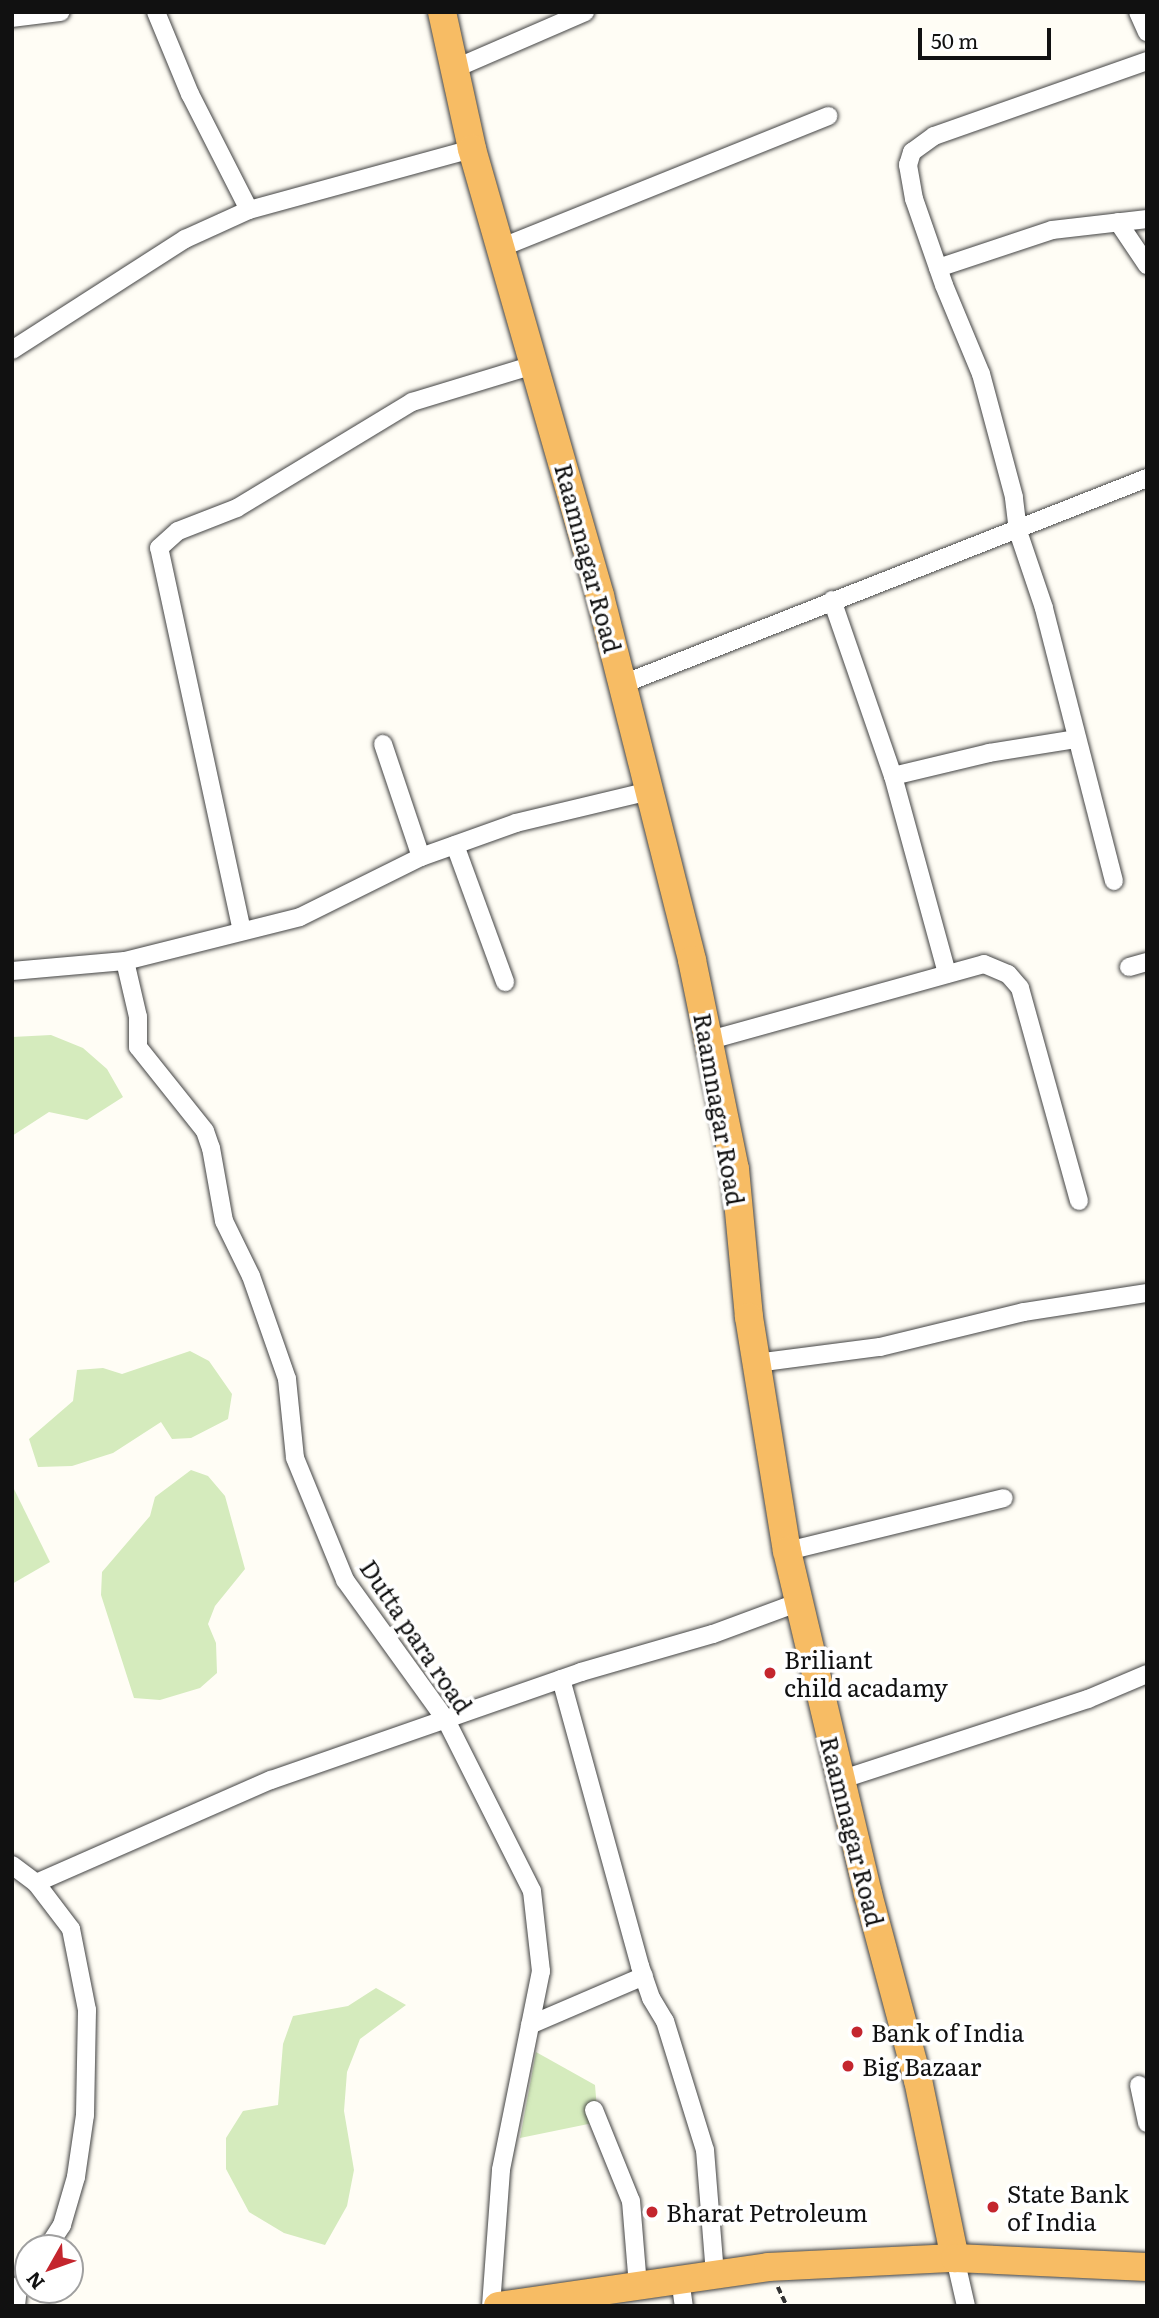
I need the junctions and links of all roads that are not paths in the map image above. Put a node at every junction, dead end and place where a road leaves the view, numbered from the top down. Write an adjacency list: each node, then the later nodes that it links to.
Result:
1 (61, 12): 6 (street)
2 (156, 12): 12 (street)
3 (442, 12): 9 (highway, Raamnagar Road)
4 (584, 12): 9 (street)
5 (1138, 12): 7 (street)
6 (12, 18)
7 (1147, 32)
8 (1147, 61): 17 (street)
9 (454, 69): 11 (highway, Raamnagar Road)
10 (828, 116): 15 (street)
11 (472, 149): 12 (street); 15 (highway, Raamnagar Road)
12 (248, 211): 18 (street)
13 (1147, 219): 14 (street)
14 (1118, 222): 16 (street); 17 (street)
15 (500, 248): 19 (highway, Raamnagar Road)
16 (1147, 265)
17 (938, 268): 21 (street)
18 (12, 350)
19 (534, 365): 23 (highway, Raamnagar Road); 31 (street)
20 (1147, 478): 21 (street)
21 (1018, 531): 22 (street); 24 (street)
22 (832, 600): 23 (street); 26 (street)
23 (623, 684): 27 (highway, Raamnagar Road)
24 (1076, 739): 26 (street); 30 (street)
25 (383, 744): 29 (street)
26 (893, 776): 36 (street)
27 (649, 790): 28 (street); 38 (highway, Raamnagar Road)
28 (455, 845): 29 (street); 37 (street)
29 (421, 857): 31 (street)
30 (1114, 881)
31 (242, 931): 32 (street)
32 (125, 961): 35 (street); 47 (street, Dutta para road)
33 (1147, 962): 34 (street)
34 (1129, 967)
35 (12, 971)
36 (947, 974): 38 (street); 39 (street)
37 (505, 982)
38 (710, 1040): 41 (highway, Raamnagar Road)
39 (1079, 1201)
40 (1147, 1293): 41 (street)
41 (756, 1363): 43 (highway, Raamnagar Road)
42 (1004, 1498): 43 (street)
43 (787, 1551): 44 (highway, Raamnagar Road)
44 (797, 1603): 46 (street); 48 (highway, Raamnagar Road)
45 (1147, 1674): 48 (street)
46 (561, 1679): 47 (street); 51 (street)
47 (446, 1720): 50 (street); 52 (street, Dutta para road)
48 (840, 1780): 57 (highway, Raamnagar Road)
49 (12, 1865): 50 (street)
50 (36, 1883): 56 (street)
51 (644, 1976): 52 (street); 59 (street)
52 (530, 2025): 62 (street, Dutta para road)
53 (1139, 2085): 55 (street)
54 (594, 2110): 60 (street)
55 (1147, 2123)
56 (56, 2234)
57 (955, 2258): 58 (highway); 59 (highway); 64 (street)
58 (1147, 2267)
59 (715, 2274): 61 (highway)
60 (638, 2287): 61 (highway); 63 (highway)
61 (682, 2293)
62 (491, 2306)
63 (498, 2306)
64 (966, 2306)

